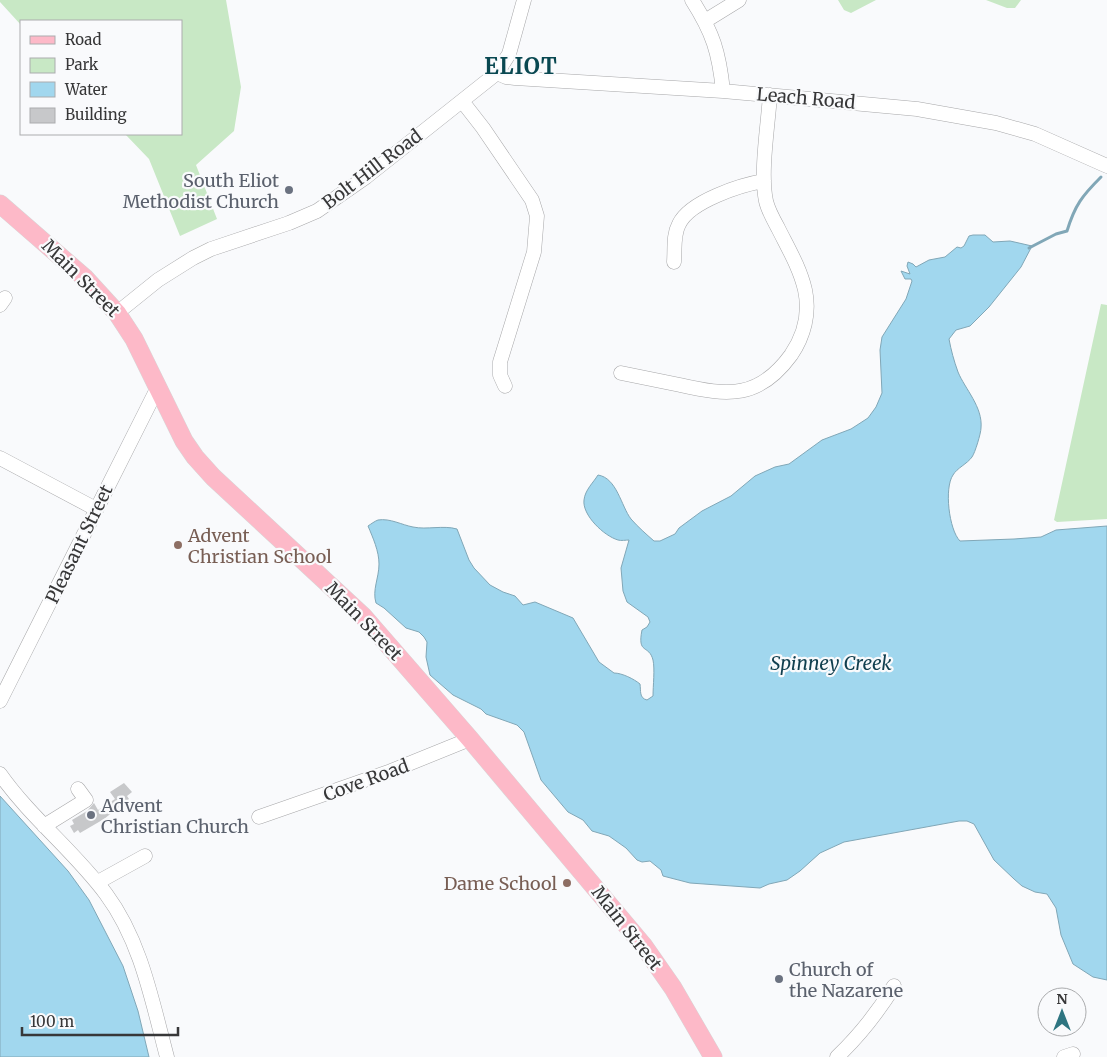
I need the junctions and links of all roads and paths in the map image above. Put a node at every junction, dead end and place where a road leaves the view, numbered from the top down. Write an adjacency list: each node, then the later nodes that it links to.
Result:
1 (524, 0): 5 (street, Bolt Hill Road)
2 (692, 0): 4 (street)
3 (739, 0): 4 (street)
4 (705, 21): 6 (street)
5 (497, 73): 6 (street, Leach Road); 8 (street, Bolt Hill Road)
6 (722, 91): 7 (street, Leach Road)
7 (770, 95): 9 (street, Leach Road); 10 (street)
8 (462, 101): 13 (street, Bolt Hill Road); 16 (street)
9 (1107, 166)
10 (764, 181): 12 (street); 14 (street)
11 (0, 204): 13 (main road, Main Street)
12 (674, 262)
13 (117, 313): 15 (main road, Main Street)
14 (621, 373)
15 (158, 386): 18 (street, Pleasant Street); 20 (main road, Main Street)
16 (505, 386)
17 (0, 458): 18 (street)
18 (96, 509): 19 (street, Pleasant Street)
19 (0, 701)
20 (470, 739): 23 (street, Cove Road); 29 (main road, Main Street)
21 (0, 774): 24 (street)
22 (78, 789): 24 (street)
23 (259, 817)
24 (44, 826): 26 (street)
25 (145, 856): 26 (street)
26 (98, 882): 28 (street)
27 (894, 986): 30 (street)
28 (167, 1057)
29 (713, 1057)
30 (837, 1057)

